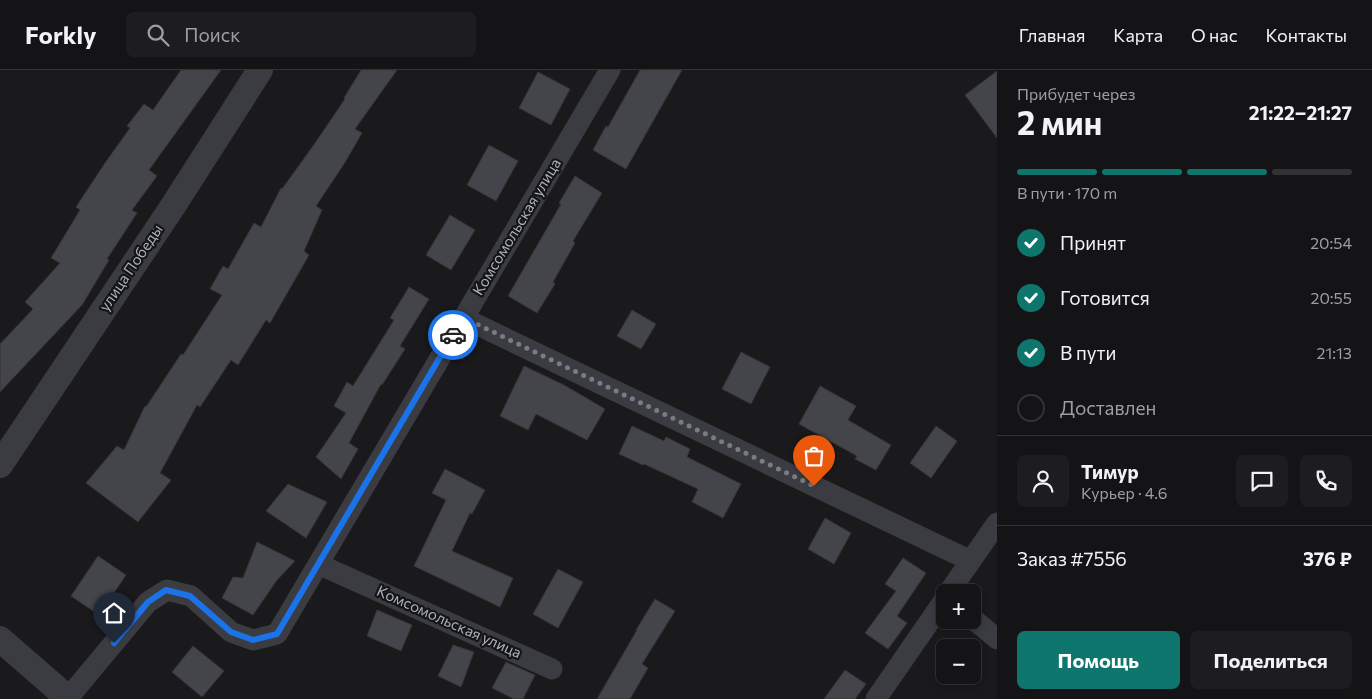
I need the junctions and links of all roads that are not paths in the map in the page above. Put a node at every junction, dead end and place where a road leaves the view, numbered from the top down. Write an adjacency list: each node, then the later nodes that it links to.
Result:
1 (260, 70): 4 (street, улица Победы)
2 (610, 70): 3 (street, Комсомольская улица)
3 (464, 318): 6 (street); 7 (street, Комсомольская улица)
4 (0, 465)
5 (997, 523): 6 (street)
6 (971, 561): 8 (street)
7 (318, 564): 13 (street, Комсомольская улица); 14 (street, Комсомольская улица)
8 (955, 584)
9 (936, 612): 15 (street)
10 (981, 626): 12 (street)
11 (0, 638): 14 (street)
12 (997, 639)
13 (552, 669)
14 (69, 699)
15 (876, 699)

